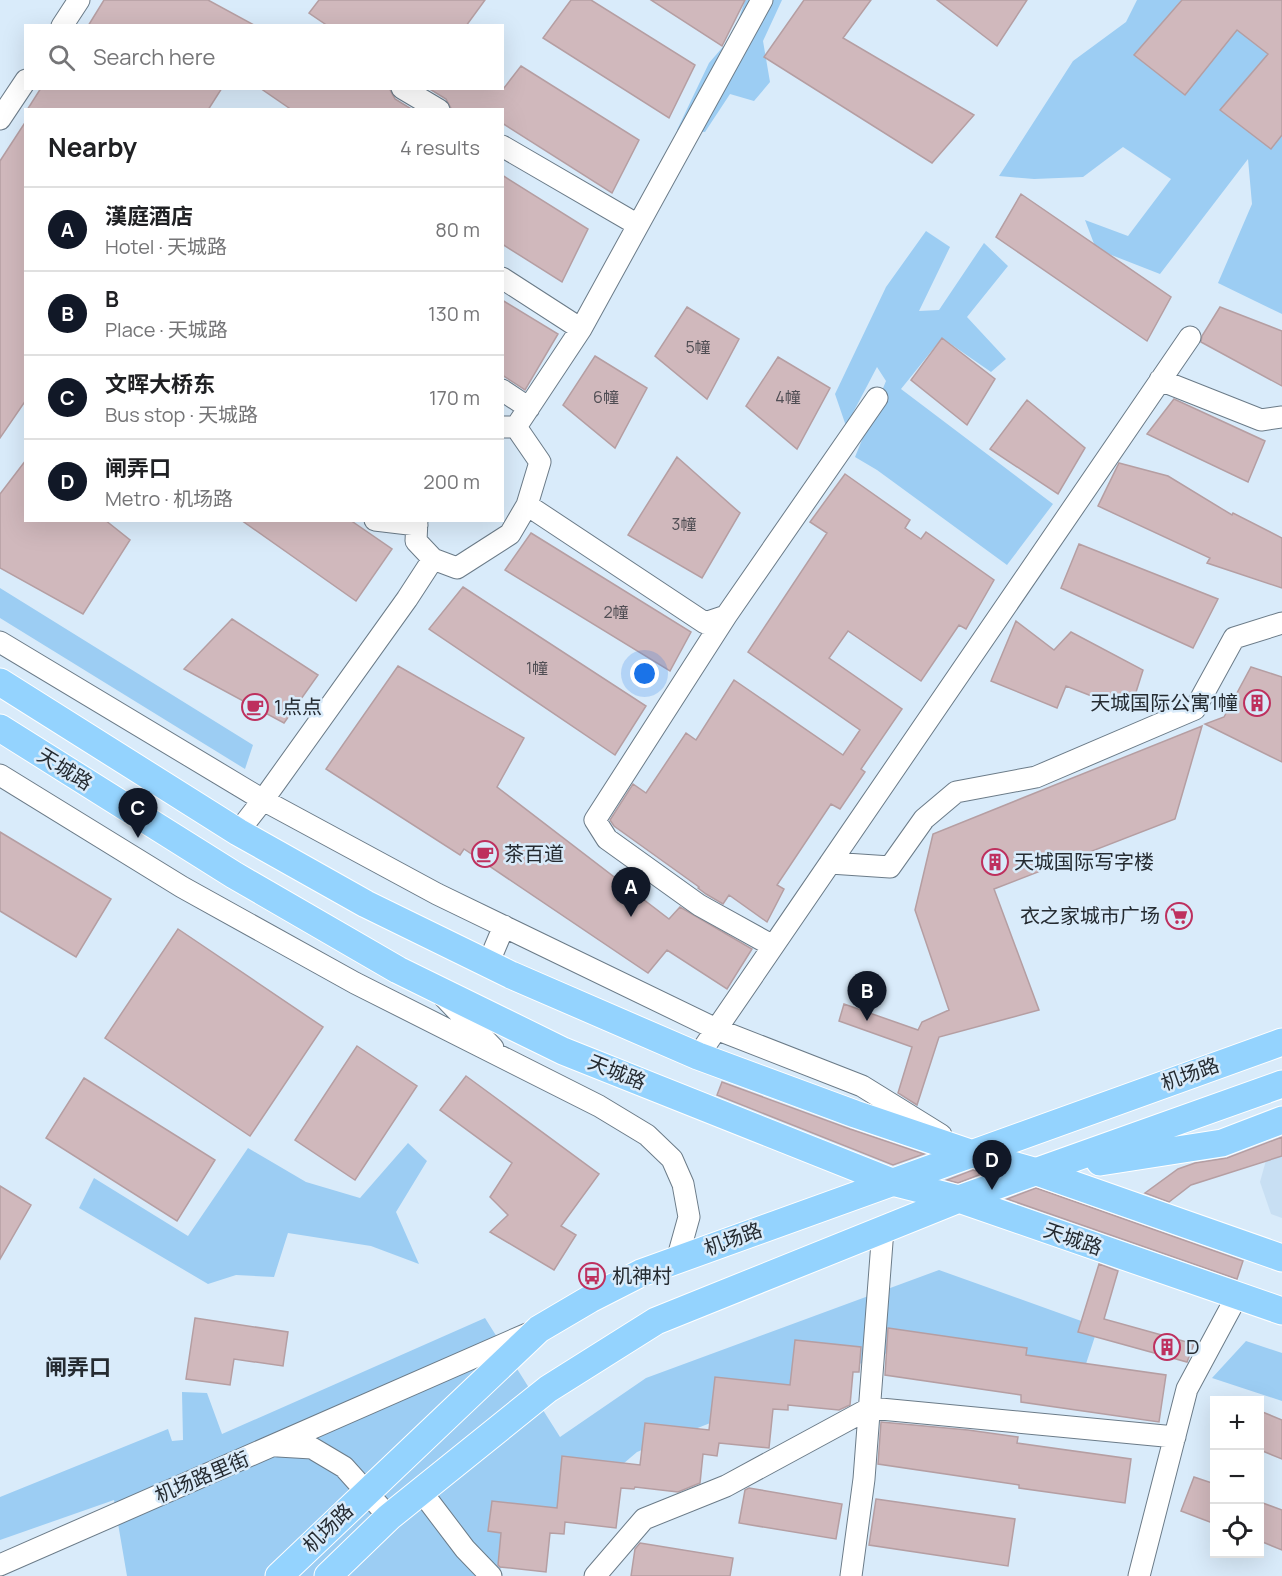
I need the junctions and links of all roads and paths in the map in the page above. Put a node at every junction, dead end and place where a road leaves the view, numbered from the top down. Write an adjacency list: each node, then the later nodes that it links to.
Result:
1 (78, 0): 3 (street)
2 (762, 0): 9 (street)
3 (63, 24)
4 (24, 83): 7 (street)
5 (405, 90): 6 (street)
6 (436, 108)
7 (0, 119)
8 (504, 147): 9 (street)
9 (638, 225): 11 (street)
10 (504, 279): 11 (street)
11 (581, 329): 16 (street)
12 (1190, 337): 13 (street)
13 (1160, 380): 17 (street); 32 (street)
14 (504, 391): 16 (street)
15 (877, 398): 22 (street)
16 (529, 408): 18 (street)
17 (1282, 417)
18 (509, 427): 19 (street)
19 (527, 505): 21 (street); 22 (street)
20 (417, 523): 21 (street)
21 (433, 559): 30 (street)
22 (726, 616): 34 (street)
23 (1282, 623): 32 (street)
24 (0, 642): 30 (street)
25 (0, 677): 27 (street)
26 (0, 682): 27 (main road, 天城路)
27 (33, 701): 31 (main road, 天城路)
28 (0, 728): 36 (main road, 天城路)
29 (0, 775): 40 (street)
30 (263, 800): 31 (street); 33 (street)
31 (238, 832): 35 (main road, 天城路)
32 (830, 863): 34 (street)
33 (504, 926): 35 (street); 37 (street)
34 (773, 946): 37 (street)
35 (488, 964): 39 (main road, 天城路)
36 (435, 988): 40 (street); 45 (main road, 天城路)
37 (716, 1029): 39 (street); 43 (street)
38 (1279, 1041): 43 (main road, 机场路)
39 (698, 1056): 43 (main road, 天城路)
40 (506, 1060): 49 (street)
41 (1282, 1084): 44 (main road, 机场路)
42 (1282, 1120): 44 (main road, 机场路)
43 (970, 1153): 44 (main road, 天城路); 45 (main road, 机场路)
44 (1036, 1172): 46 (main road, 机场路); 48 (main road, 天城路)
45 (892, 1182): 46 (main road, 天城路); 49 (main road, 机场路)
46 (959, 1199): 47 (main road, 机场路); 50 (main road, 天城路)
47 (883, 1229): 53 (street); 57 (main road, 机场路)
48 (1282, 1258)
49 (677, 1260): 52 (main road, 机场路)
50 (1237, 1296): 51 (main road, 天城路); 54 (street)
51 (1282, 1311)
52 (538, 1329): 55 (street); 56 (main road, 机场路)
53 (870, 1408): 54 (street); 60 (street); 64 (street)
54 (1175, 1437): 65 (street)
55 (274, 1446): 56 (street, 机场路里街); 59 (street, 机场路里街)
56 (367, 1491): 58 (street, 机场路里街); 61 (main road, 机场路)
57 (421, 1491): 58 (main road, 机场路); 63 (street)
58 (389, 1517): 62 (main road, 机场路)
59 (0, 1565)
60 (601, 1572)
61 (279, 1576)
62 (328, 1576)
63 (491, 1576)
64 (851, 1576)
65 (1138, 1576)

